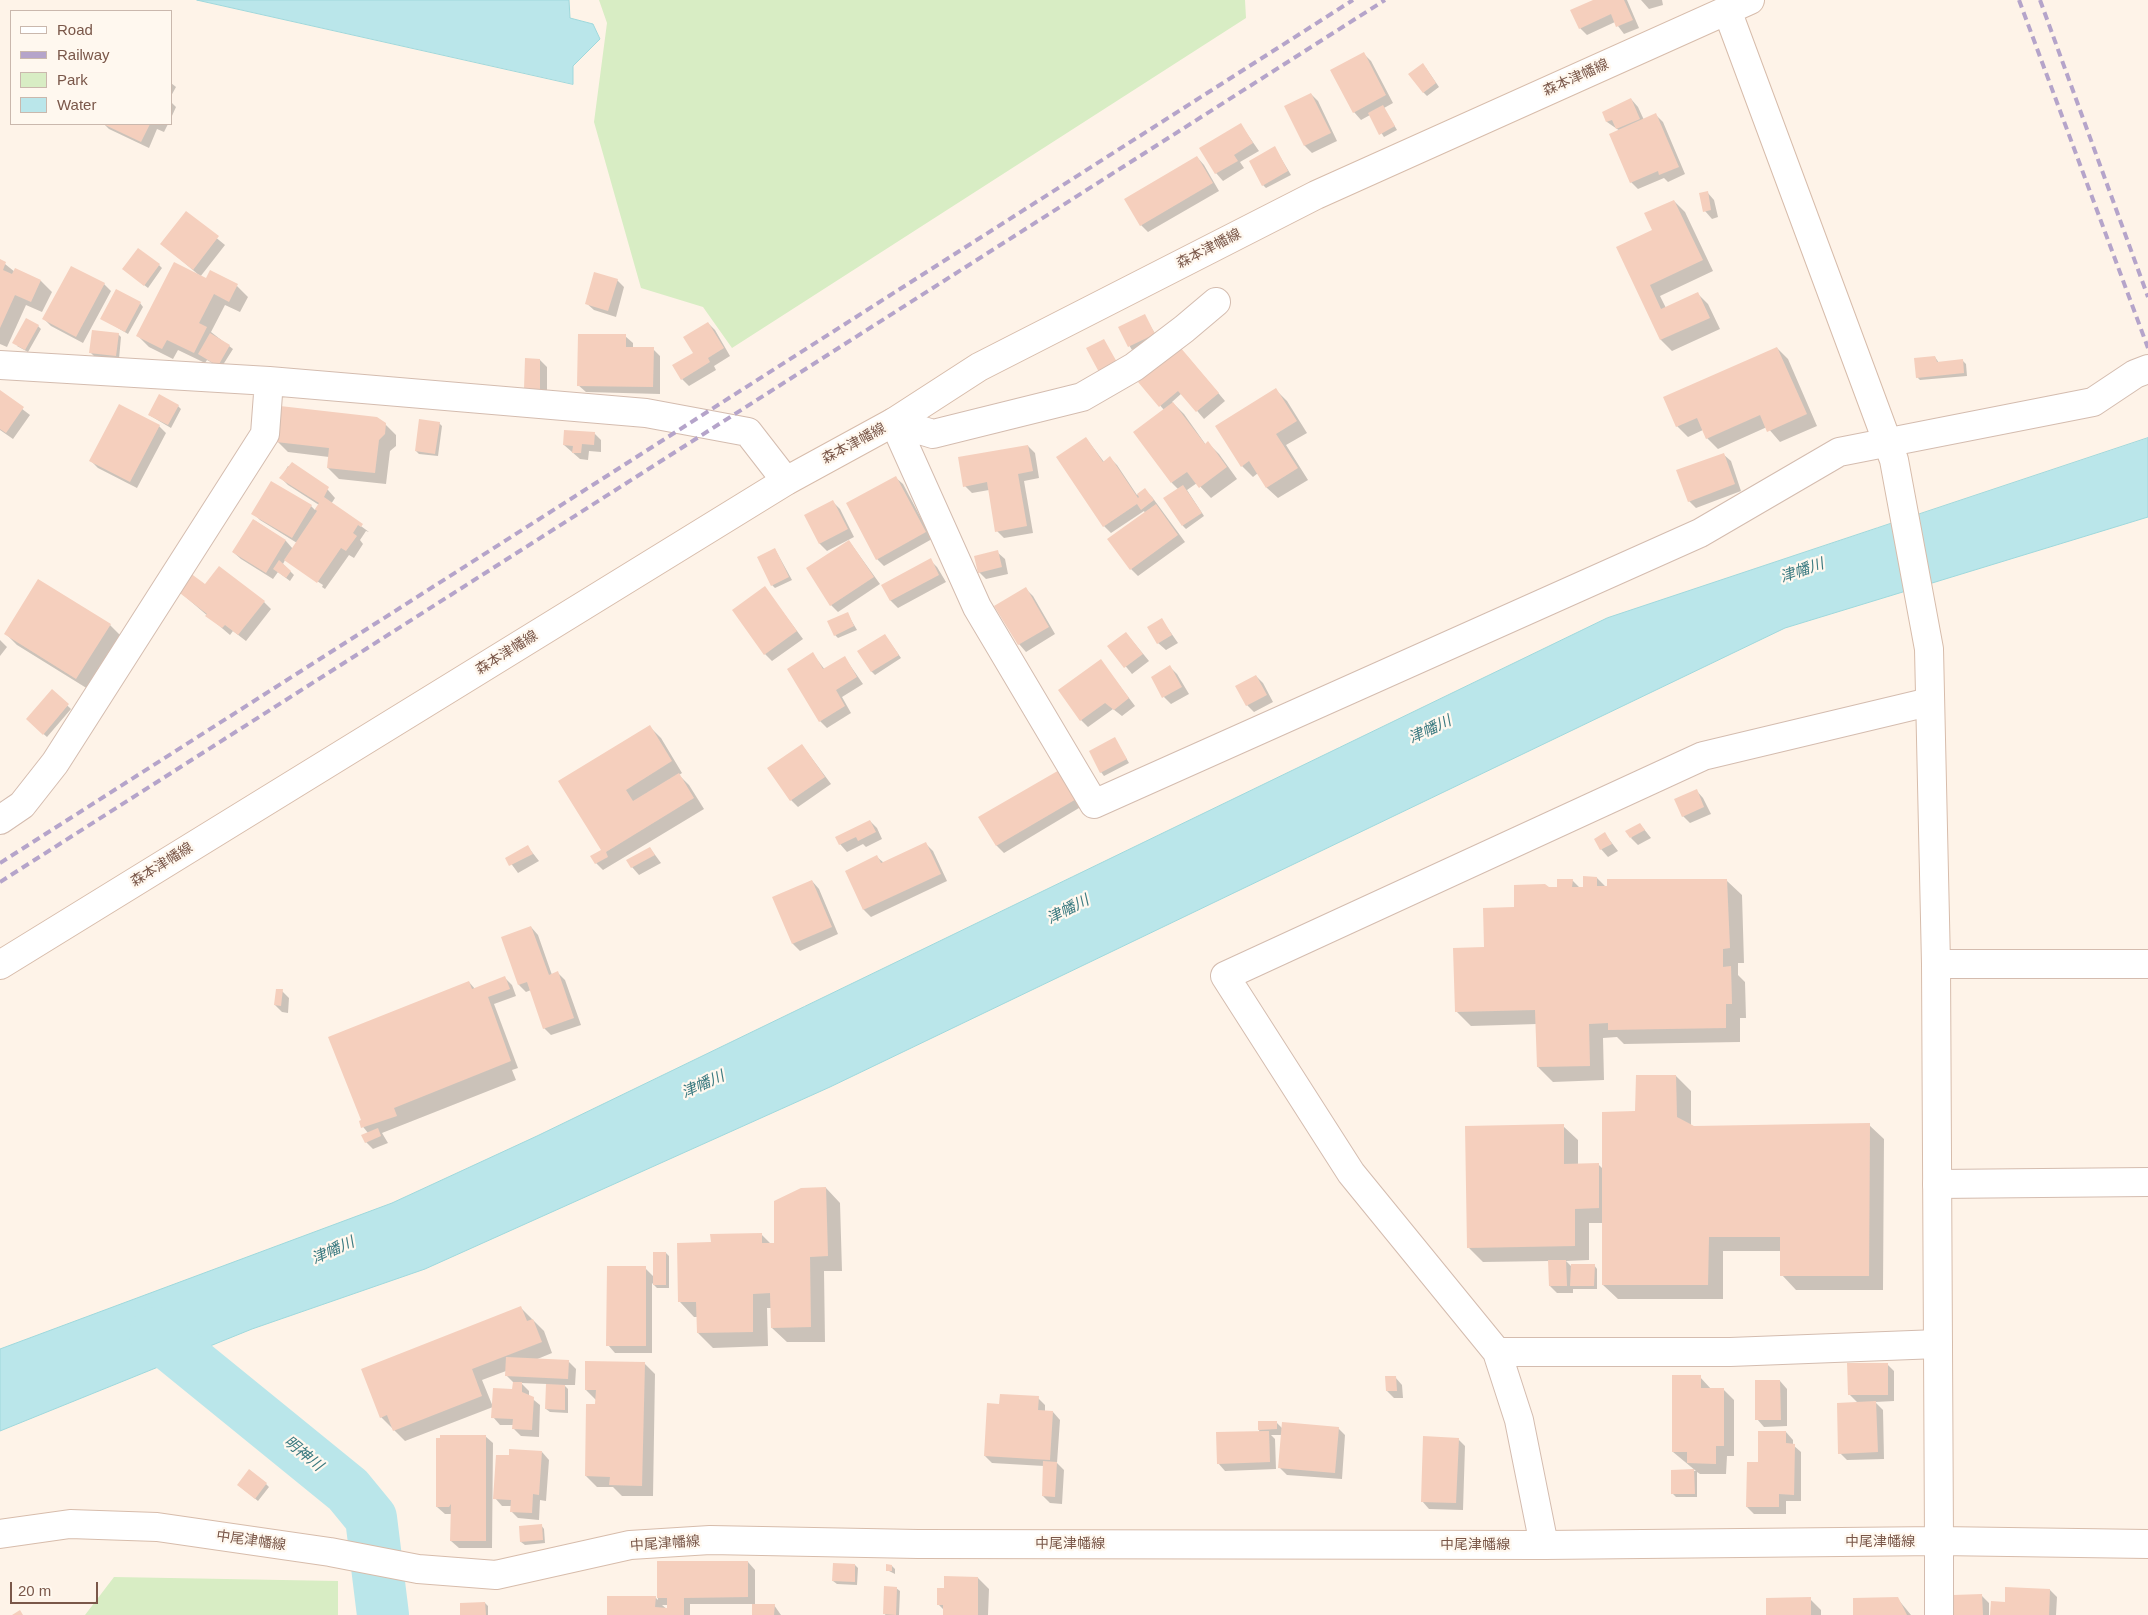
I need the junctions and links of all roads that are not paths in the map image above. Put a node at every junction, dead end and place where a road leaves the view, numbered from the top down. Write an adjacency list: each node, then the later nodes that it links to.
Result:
1 (1738, 5): 6 (street, 森本津幡線); 7 (street)
2 (1216, 302): 6 (street)
3 (0, 365): 5 (street)
4 (2148, 369): 7 (street)
5 (269, 381): 8 (street); 10 (street)
6 (894, 422): 7 (street); 8 (street, 森本津幡線)
7 (1891, 451): 9 (street)
8 (786, 480): 13 (street, 森本津幡線)
9 (1929, 702): 11 (street); 17 (street)
10 (0, 820)
11 (1936, 964): 12 (street); 15 (street)
12 (2148, 964)
13 (0, 965)
14 (2148, 1182): 15 (street)
15 (1937, 1184): 16 (street)
16 (1938, 1344): 17 (street); 19 (street)
17 (1497, 1352): 21 (street)
18 (0, 1534): 21 (street, 中尾津幡線)
19 (1939, 1542): 20 (street, 中尾津幡線); 21 (street, 中尾津幡線); 22 (street)
20 (2148, 1544)
21 (1544, 1545)
22 (1939, 1615)

